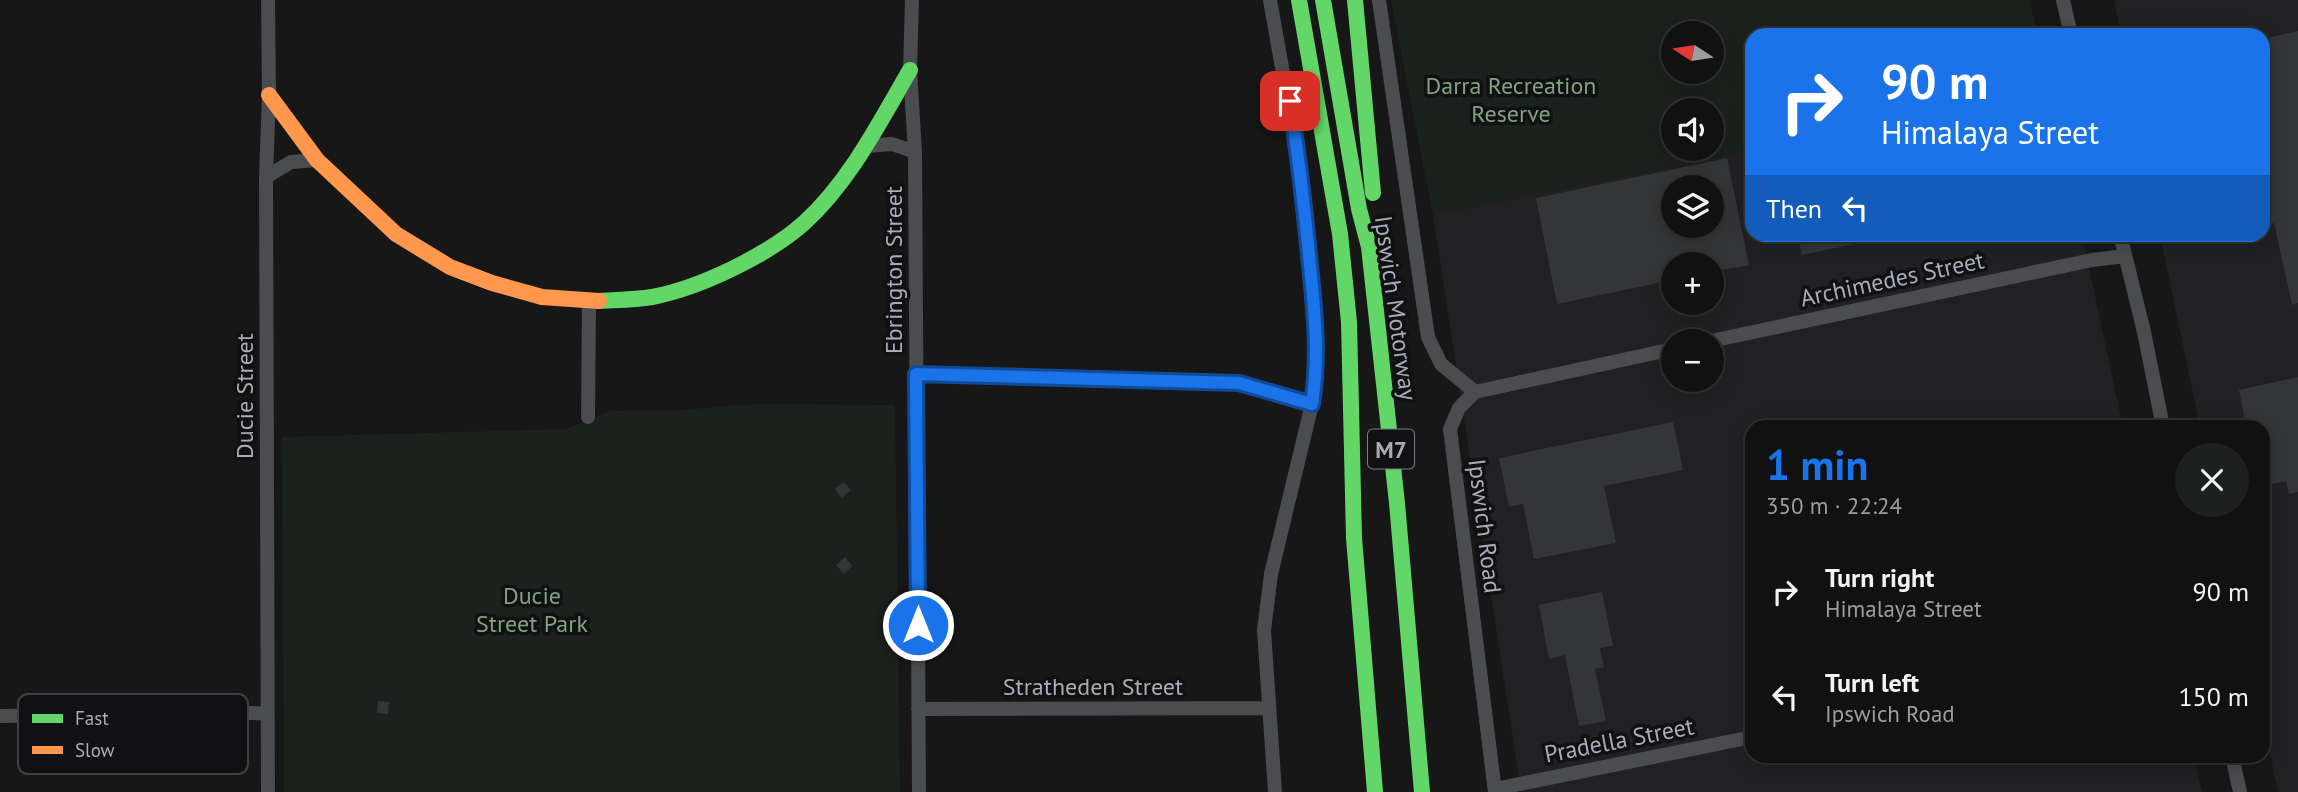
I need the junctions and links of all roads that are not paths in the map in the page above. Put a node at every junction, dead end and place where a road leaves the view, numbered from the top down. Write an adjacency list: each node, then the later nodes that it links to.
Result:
1 (268, 0): 11 (street, Ducie Street)
2 (912, 0): 10 (street, Ebrington Street)
3 (1270, 0): 24 (street)
4 (1298, 0): 39 (main road, Ipswich Motorway / M7)
5 (1324, 0): 17 (main road, Ipswich Motorway / M7)
6 (1355, 0): 17 (main road)
7 (1379, 0): 23 (street)
8 (2063, 0): 9 (street)
9 (2069, 28)
10 (910, 70): 12 (main road); 13 (street, Ebrington Street)
11 (269, 95): 14 (main road); 15 (street, Ducie Street)
12 (866, 146): 13 (street); 19 (main road)
13 (915, 152): 22 (street, Ebrington Street)
14 (317, 160): 15 (street); 19 (main road)
15 (266, 177): 30 (street, Ducie Street)
16 (2122, 242): 18 (street)
17 (1369, 247): 40 (main road, Ipswich Motorway / M7)
18 (2125, 256): 20 (street, Archimedes Street); 26 (street)
19 (589, 302): 25 (street)
20 (1724, 338)
21 (1661, 352): 23 (street)
22 (916, 374): 24 (street); 28 (street, Ebrington Street)
23 (1475, 392): 35 (street, Ipswich Road)
24 (1312, 404): 27 (street)
25 (588, 417)
26 (2161, 420)
27 (1268, 708): 28 (street, Stratheden Street); 38 (street)
28 (918, 709): 37 (street, Ebrington Street)
29 (248, 713): 30 (street)
30 (267, 713): 36 (street, Ducie Street)
31 (0, 716): 32 (street)
32 (18, 716)
33 (1745, 738): 35 (street, Pradella Street)
34 (2234, 763): 41 (street)
35 (1495, 790)
36 (268, 792)
37 (919, 792)
38 (1275, 792)
39 (1375, 792)
40 (1422, 792)
41 (2240, 792)

